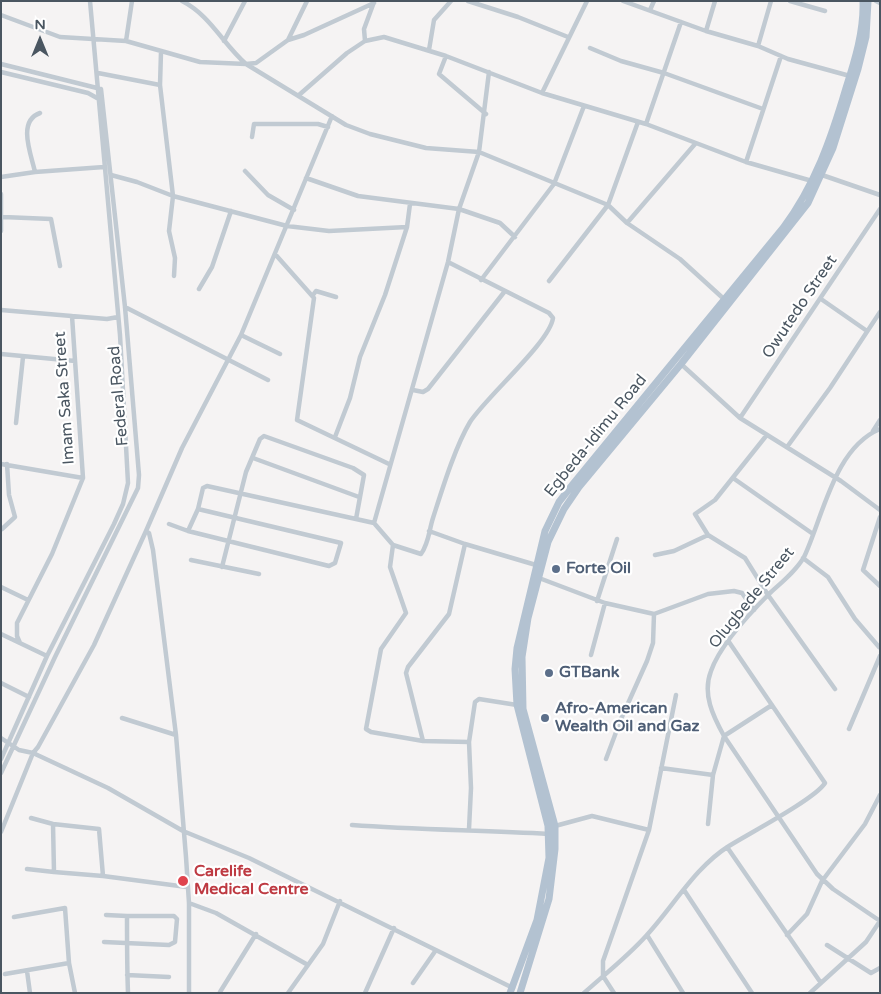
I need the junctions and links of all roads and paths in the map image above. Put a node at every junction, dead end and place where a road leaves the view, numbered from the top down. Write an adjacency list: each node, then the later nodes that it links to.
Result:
1 (90, 1): 25 (street)
2 (132, 1): 27 (street)
3 (182, 1): 28 (street)
4 (245, 1): 28 (street)
5 (307, 1): 26 (street)
6 (451, 1): 32 (street)
7 (468, 1): 24 (street)
8 (587, 1): 24 (street)
9 (623, 1): 19 (street)
10 (654, 1): 19 (street)
11 (715, 1): 23 (street)
12 (771, 1): 30 (street)
13 (790, 1): 20 (street)
14 (863, 1): 42 (main road, Egbeda-Idimu Road)
15 (868, 1): 64 (main road, Egbeda-Idimu Road)
16 (876, 1): 18 (street)
17 (374, 2): 26 (street); 29 (street)
18 (880, 3)
19 (650, 10): 22 (street)
20 (825, 11)
21 (1, 15): 25 (street)
22 (681, 22): 23 (street); 41 (street)
23 (706, 31): 30 (street)
24 (568, 37): 45 (street)
25 (94, 39): 27 (street); 40 (street)
26 (288, 40): 37 (street)
27 (126, 41): 33 (street)
28 (224, 41): 37 (street)
29 (365, 41): 32 (street); 46 (street)
30 (758, 46): 35 (street)
31 (590, 48): 41 (street)
32 (429, 50): 34 (street)
33 (161, 52): 37 (street); 43 (street)
34 (446, 56): 39 (street); 51 (street)
35 (781, 56): 42 (street); 49 (street)
36 (1, 64): 44 (street)
37 (246, 64): 46 (street)
38 (1, 72): 47 (street)
39 (489, 72): 45 (street); 51 (street)
40 (98, 73): 43 (street); 44 (street)
41 (664, 73): 49 (street); 54 (street)
42 (850, 76): 67 (main road, Egbeda-Idimu Road)
43 (160, 84): 71 (street)
44 (99, 89): 47 (street, Federal Road); 63 (street, Federal Road)
45 (542, 93): 48 (street)
46 (299, 95): 52 (street)
47 (97, 98): 60 (street, Federal Road)
48 (584, 106): 53 (street); 68 (street)
49 (763, 108): 59 (street)
50 (40, 113): 62 (street)
51 (486, 114): 58 (street)
52 (332, 116): 55 (street); 58 (street)
53 (638, 122): 54 (street); 73 (street)
54 (646, 124): 57 (street)
55 (328, 126): 56 (street); 66 (street)
56 (252, 138)
57 (695, 144): 59 (street); 79 (street)
58 (479, 152): 68 (street); 74 (street)
59 (746, 162): 67 (street)
60 (104, 167): 62 (street); 100 (street, Federal Road)
61 (245, 171): 76 (street)
62 (35, 172): 65 (street)
63 (111, 175): 71 (street); 96 (street, Federal Road)
64 (822, 175): 70 (street); 108 (main road, Egbeda-Idimu Road)
65 (1, 178)
66 (306, 178): 72 (street); 76 (street)
67 (813, 182): 95 (main road, Egbeda-Idimu Road)
68 (554, 184): 73 (street); 83 (street)
69 (1, 194): 78 (street)
70 (880, 195)
71 (173, 196): 77 (street); 87 (street)
72 (410, 204): 74 (street); 81 (street)
73 (608, 205): 79 (street); 89 (street)
74 (459, 209): 83 (street); 85 (street)
75 (880, 209): 94 (street, Owutedo Street)
76 (294, 210): 80 (street)
77 (232, 211): 80 (street); 90 (street)
78 (3, 217): 82 (street); 86 (street)
79 (627, 223): 95 (street)
80 (287, 226): 81 (street); 84 (street)
81 (406, 227): 119 (street)
82 (1, 231)
83 (516, 236): 88 (street)
84 (275, 254): 92 (street); 102 (street)
85 (448, 262): 88 (street); 110 (street)
86 (60, 266)
87 (174, 276)
88 (481, 280): 91 (street)
89 (549, 281)
90 (199, 289)
91 (504, 291): 110 (street); 139 (street)
92 (313, 294): 93 (street); 119 (street)
93 (336, 297)
94 (821, 299): 101 (street); 113 (street, Owutedo Street)
95 (725, 300): 149 (main road, Egbeda-Idimu Road)
96 (125, 307): 107 (street); 111 (street, Federal Road)
97 (1, 310): 99 (street)
98 (880, 312): 101 (street)
99 (72, 316): 100 (street); 106 (street, Imam Saka Street)
100 (118, 317): 112 (street, Federal Road)
101 (867, 331): 120 (street)
102 (241, 335): 104 (street); 107 (street)
103 (1, 354): 105 (street)
104 (280, 354)
105 (23, 357): 106 (street); 115 (street)
106 (75, 361): 124 (street, Imam Saka Street)
107 (229, 361): 109 (street); 137 (street)
108 (681, 364): 113 (street); 152 (main road, Egbeda-Idimu Road)
109 (268, 380)
110 (413, 390): 123 (street)
111 (133, 416): 112 (street); 182 (street, Federal Road)
112 (125, 417): 166 (street, Federal Road)
113 (740, 418): 118 (street)
114 (880, 420): 117 (street)
115 (16, 424)
116 (880, 429): 117 (street, Olugbede Street)
117 (873, 432): 126 (street, Olugbede Street)
118 (766, 436): 120 (street); 125 (street)
119 (335, 437): 123 (street)
120 (787, 448): 126 (street)
121 (253, 458): 127 (street); 128 (street); 128 (street)
122 (3, 464): 124 (street); 136 (street)
123 (389, 464): 134 (street)
124 (83, 478): 156 (street, Imam Saka Street)
125 (733, 478): 140 (street); 141 (street)
126 (834, 478): 130 (street); 140 (street, Olugbede Street)
127 (241, 494): 129 (street); 131 (street); 133 (street)
128 (359, 497): 133 (street)
129 (198, 509): 131 (street); 138 (street)
130 (880, 510)
131 (235, 517): 143 (street); 143 (street)
132 (880, 517): 153 (street)
133 (356, 519): 134 (street)
134 (374, 523): 144 (street)
135 (169, 524): 138 (street)
136 (2, 529)
137 (146, 530): 176 (street); 183 (street)
138 (188, 531): 143 (street)
139 (429, 531): 144 (street); 145 (street)
140 (813, 534): 147 (street, Olugbede Street)
141 (708, 535): 146 (street); 155 (street)
142 (617, 539): 157 (street)
143 (228, 541): 150 (street)
144 (393, 544): 179 (street)
145 (465, 544): 149 (street); 179 (street)
146 (655, 555)
147 (803, 558): 155 (street, Olugbede Street); 164 (street)
148 (192, 560): 150 (street)
149 (536, 565): 172 (main road, Egbeda-Idimu Road)
150 (222, 566): 151 (street)
151 (259, 574)
152 (539, 578): 157 (street); 187 (main road, Egbeda-Idimu Road)
153 (880, 586)
154 (1, 587): 156 (street)
155 (768, 595): 159 (street, Olugbede Street); 169 (street)
156 (28, 600): 163 (street, Imam Saka Street)
157 (597, 600): 158 (street)
158 (605, 604): 160 (street); 165 (street)
159 (754, 610): 160 (street); 162 (street, Olugbede Street)
160 (654, 614): 185 (street)
161 (1, 634): 163 (street)
162 (730, 642): 173 (street); 177 (street, Olugbede Street)
163 (20, 643): 166 (street)
164 (879, 647): 167 (street)
165 (591, 655)
166 (48, 656): 171 (street, Federal Road)
167 (880, 656): 175 (street)
168 (1, 683): 171 (street)
169 (835, 689)
170 (676, 695): 186 (street)
171 (29, 697): 180 (street, Federal Road)
172 (517, 705): 181 (street); 187 (main road, Egbeda-Idimu Road)
173 (772, 705): 177 (street); 191 (street)
174 (122, 718): 176 (street)
175 (849, 729)
176 (176, 735): 199 (street)
177 (724, 736): 189 (street); 191 (street, Olugbede Street)
178 (1, 738): 180 (street)
179 (423, 740): 181 (street)
180 (9, 742): 182 (street); 184 (street, Federal Road)
181 (469, 742): 197 (street)
182 (14, 745): 183 (street); 188 (street, Federal Road)
183 (33, 753): 199 (street); 200 (street)
184 (1, 759)
185 (606, 759)
186 (661, 768): 189 (street); 198 (street)
187 (536, 770): 196 (main road, Egbeda-Idimu Road); 201 (main road, Egbeda-Idimu Road)
188 (1, 773)
189 (713, 775): 194 (street)
190 (880, 795): 206 (street)
191 (778, 817): 202 (street); 206 (street, Olugbede Street)
192 (31, 818): 193 (street)
193 (53, 824): 204 (street); 205 (street)
194 (708, 824)
195 (352, 825): 197 (street)
196 (555, 826): 198 (street); 225 (main road, Egbeda-Idimu Road)
197 (469, 829): 201 (street)
198 (649, 830): 231 (street)
199 (183, 831): 207 (street); 209 (street)
200 (1, 832)
201 (549, 834): 225 (main road, Egbeda-Idimu Road)
202 (727, 847): 208 (street); 218 (street)
203 (27, 869): 204 (street)
204 (54, 872): 205 (street)
205 (104, 876): 207 (street)
206 (822, 881): 214 (street, Olugbede Street); 218 (street)
207 (187, 887): 210 (street)
208 (684, 890): 217 (street); 247 (street)
209 (340, 901): 215 (street); 226 (street)
210 (189, 904): 216 (street); 240 (street)
211 (106, 915): 212 (street)
212 (127, 916): 220 (street); 220 (street)
213 (14, 917): 224 (street)
214 (880, 921): 223 (street)
215 (394, 928): 222 (street); 242 (street)
216 (256, 934): 226 (street); 236 (street)
217 (647, 935): 231 (street); 246 (street)
218 (787, 936): 234 (street)
219 (104, 942): 220 (street)
220 (128, 943): 230 (street)
221 (827, 945): 223 (street)
222 (436, 950): 233 (street); 235 (street)
223 (847, 958): 227 (street); 234 (street)
224 (69, 963): 228 (street); 238 (street)
225 (527, 964): 235 (main road, Egbeda-Idimu Road); 243 (main road, Egbeda-Idimu Road)
226 (308, 965): 241 (street)
227 (880, 968)
228 (28, 971): 229 (street); 237 (street)
229 (5, 974)
230 (128, 975): 232 (street); 239 (street)
231 (603, 976): 244 (street); 245 (street)
232 (169, 977)
233 (413, 983)
234 (821, 983): 248 (street)
235 (512, 990)
236 (220, 992)
237 (30, 993)
238 (75, 993)
239 (128, 993)
240 (189, 993)
241 (288, 993)
242 (366, 993)
243 (520, 993)
244 (584, 993)
245 (614, 993)
246 (683, 993)
247 (752, 993)
248 (810, 993)

